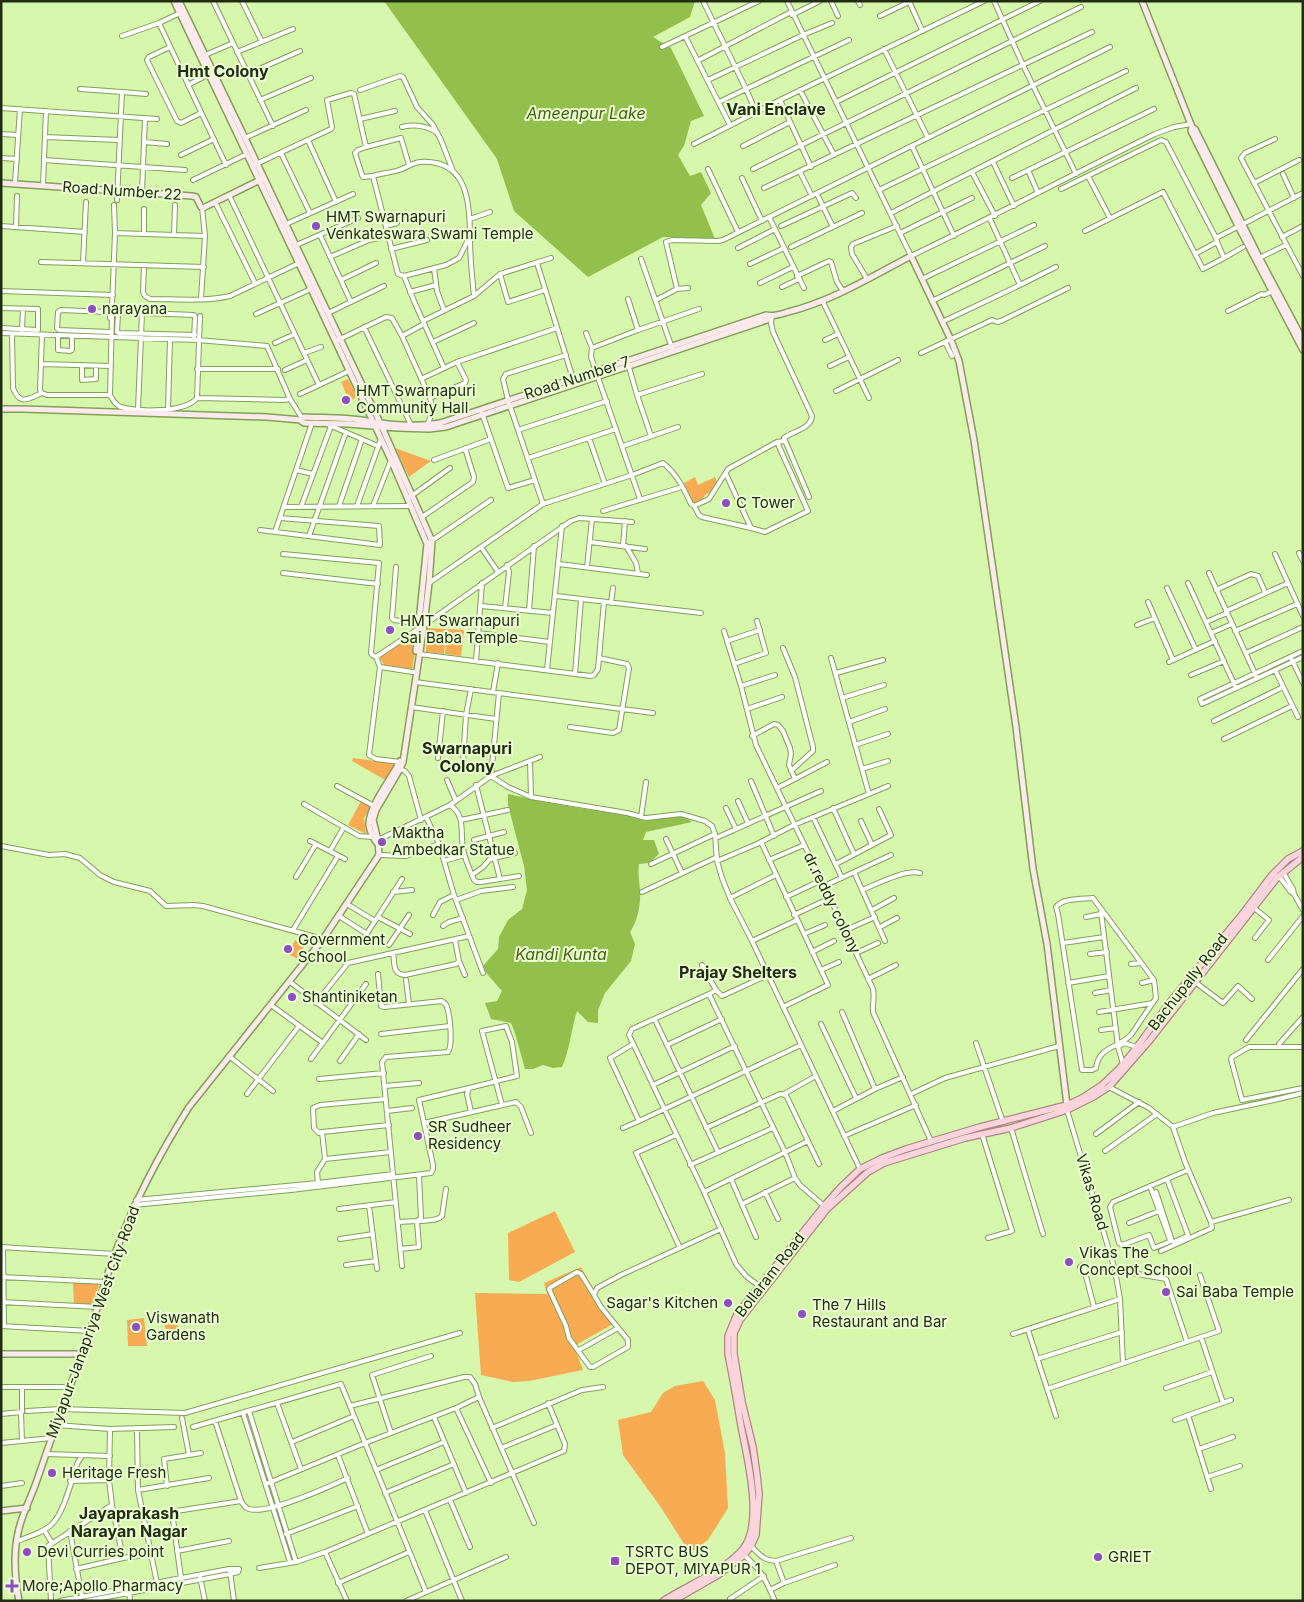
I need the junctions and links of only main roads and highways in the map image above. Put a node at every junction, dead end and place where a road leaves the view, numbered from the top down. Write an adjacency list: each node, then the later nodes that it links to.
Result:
1 (1303, 851): 3 (main road, Bachupally Road)
2 (1303, 857): 3 (main road, Bachupally Road)
3 (1154, 1029): 4 (main road, Bachupally Road); 4 (main road, Bachupally Road)
4 (1067, 1108): 5 (main road, Bollaram Road); 5 (main road, Bollaram Road)
5 (795, 1246): 6 (main road, Bollaram Road); 7 (main road, Bollaram Road)
6 (664, 1601)
7 (673, 1601)

